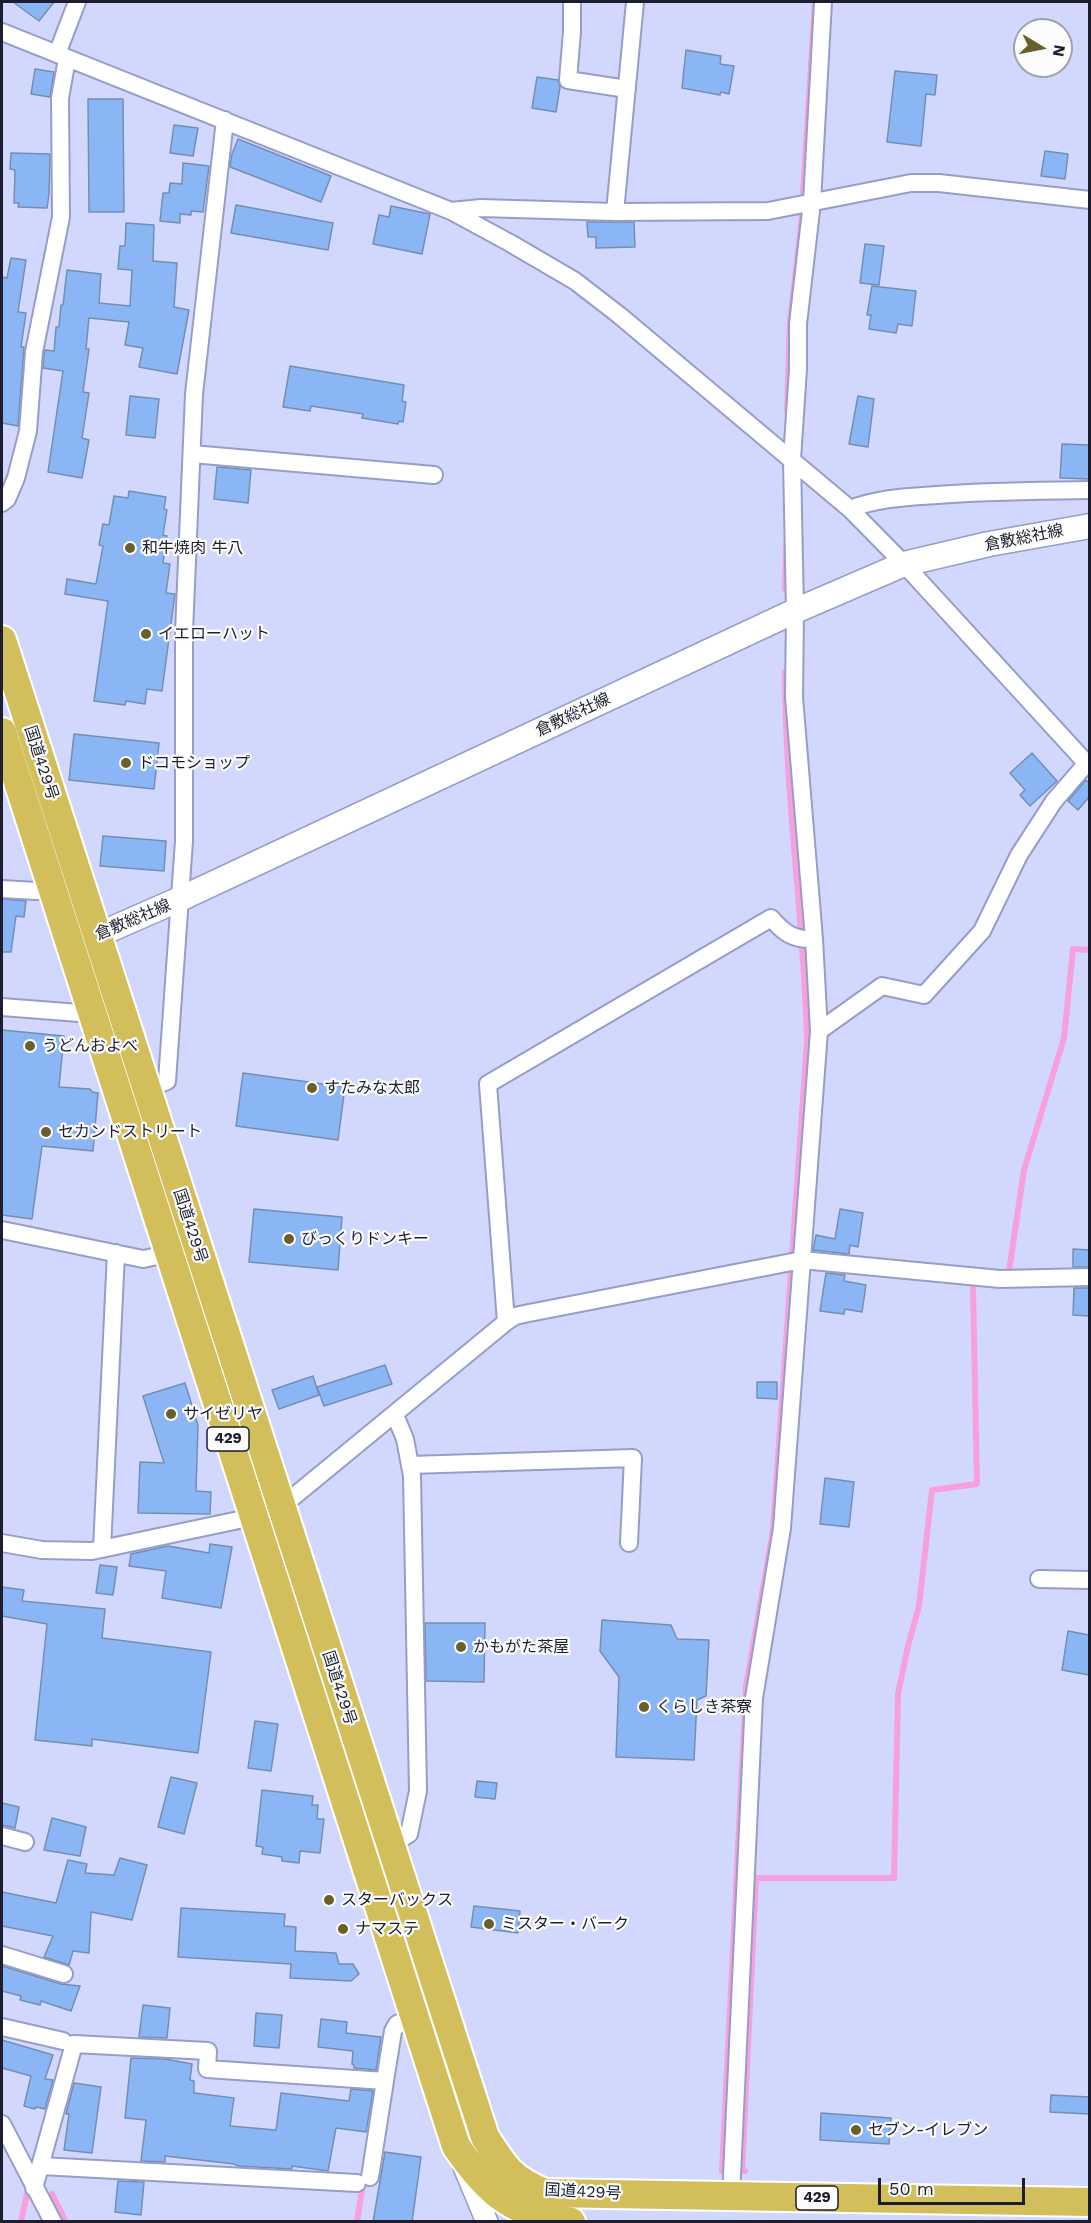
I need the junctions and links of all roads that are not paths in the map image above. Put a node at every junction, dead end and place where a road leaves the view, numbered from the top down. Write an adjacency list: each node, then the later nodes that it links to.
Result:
1 (77, 2): 6 (street)
2 (572, 2): 7 (street)
3 (635, 2): 7 (street)
4 (823, 2): 10 (street)
5 (2, 32): 6 (street)
6 (62, 56): 8 (street); 17 (street)
7 (627, 88): 12 (street)
8 (225, 120): 11 (street); 13 (street)
9 (1089, 200): 10 (street)
10 (812, 202): 12 (street); 14 (street)
11 (451, 211): 12 (street); 14 (street)
12 (615, 212)
13 (192, 454): 15 (street); 27 (street)
14 (787, 455): 18 (street); 21 (street)
15 (434, 475)
16 (1089, 490): 18 (street)
17 (2, 503)
18 (850, 509): 20 (street)
19 (1089, 526): 20 (main road, 倉敷総社線)
20 (904, 564): 21 (main road, 倉敷総社線); 24 (street)
21 (795, 611): 27 (main road, 倉敷総社線); 28 (street)
22 (2, 640): 29 (highway, 国道429号 / 429)
23 (2, 732): 26 (highway, 国道429号 / 429)
24 (1088, 765): 32 (street)
25 (2, 889): 26 (street)
26 (53, 892): 29 (highway, 国道429号 / 429)
27 (180, 899): 29 (main road, 倉敷総社線); 33 (street)
28 (807, 939): 32 (street); 40 (street)
29 (84, 941): 31 (highway, 国道429号 / 429); 33 (highway, 国道429号 / 429)
30 (2, 1006): 31 (street)
31 (92, 1014): 34 (highway, 国道429号 / 429)
32 (819, 1031): 38 (street)
33 (146, 1089): 34 (street); 43 (highway, 国道429号 / 429)
34 (119, 1100): 37 (highway, 国道429号 / 429)
35 (2, 1230): 36 (street)
36 (116, 1253): 37 (street); 47 (street)
37 (168, 1254): 44 (highway, 国道429号 / 429)
38 (794, 1262): 39 (street); 40 (street); 64 (street)
39 (1089, 1277)
40 (506, 1322): 41 (street)
41 (394, 1415): 42 (street); 43 (street)
42 (410, 1465): 46 (street); 52 (street)
43 (281, 1507): 44 (street); 52 (highway, 国道429号 / 429)
44 (253, 1517): 47 (street); 55 (highway, 国道429号 / 429)
45 (2, 1543): 47 (street)
46 (629, 1543)
47 (102, 1549)
48 (1040, 1579): 49 (street)
49 (1089, 1580)
50 (2, 1836): 51 (street)
51 (24, 1842)
52 (390, 1845): 60 (highway, 国道429号 / 429)
53 (2, 1954): 54 (street)
54 (64, 1974)
55 (414, 2016): 58 (street); 61 (highway, 国道429号 / 429)
56 (2, 2027): 57 (street)
57 (63, 2041)
58 (385, 2081): 62 (street); 62 (street)
59 (2, 2124): 63 (street)
60 (485, 2137): 66 (street); 66 (highway, 国道429号 / 429)
61 (456, 2146): 66 (highway, 国道429号 / 429); 68 (street)
62 (41, 2166): 63 (street)
63 (34, 2187): 67 (street)
64 (731, 2197): 65 (highway, 国道429号 / 429); 66 (highway, 国道429号 / 429)
65 (1089, 2202)
66 (524, 2210): 69 (highway, 国道429号 / 429)
67 (53, 2222)
68 (487, 2222)
69 (571, 2222)

